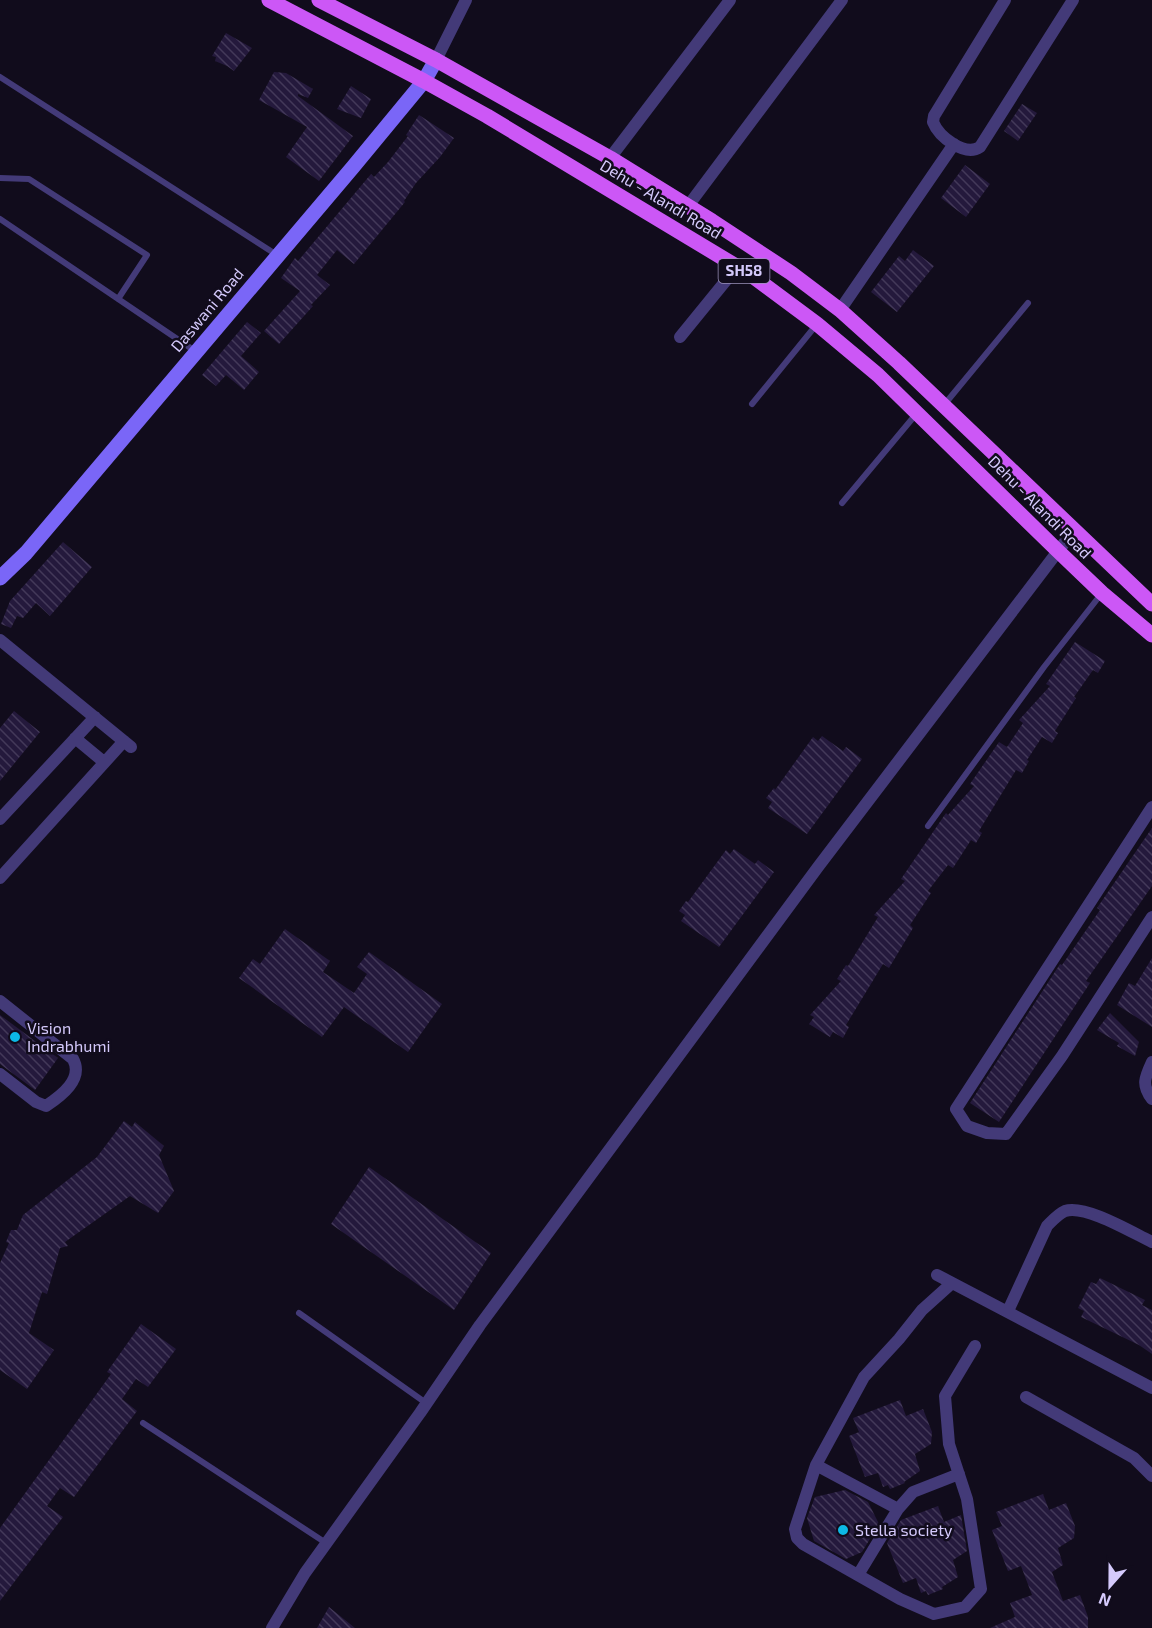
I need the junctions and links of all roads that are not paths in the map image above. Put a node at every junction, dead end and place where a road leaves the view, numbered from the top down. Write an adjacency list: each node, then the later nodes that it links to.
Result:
1 (269, 0): 10 (main road, Dehu - Alandi Road / SH58)
2 (319, 0): 8 (main road, Dehu - Alandi Road / SH58)
3 (466, 0): 8 (street)
4 (730, 0): 12 (street)
5 (842, 0): 14 (street)
6 (1005, 0): 11 (street)
7 (1073, 0): 11 (street)
8 (436, 60): 10 (street, Daswani Road); 12 (main road, Dehu - Alandi Road / SH58)
9 (0, 77): 16 (lane)
10 (424, 81): 16 (street, Daswani Road); 17 (main road, Dehu - Alandi Road / SH58)
11 (954, 144): 20 (street)
12 (610, 158): 14 (main road, Dehu - Alandi Road / SH58)
13 (0, 178): 18 (lane)
14 (688, 206): 20 (main road, Dehu - Alandi Road / SH58)
15 (0, 219): 18 (lane)
16 (277, 255): 23 (street, Daswani Road)
17 (737, 267): 21 (main road, Dehu - Alandi Road / SH58); 22 (street)
18 (117, 299): 23 (lane)
19 (1028, 303): 25 (lane)
20 (840, 310): 25 (main road, Dehu - Alandi Road / SH58)
21 (817, 324): 24 (lane); 26 (main road, Dehu - Alandi Road / SH58)
22 (680, 337)
23 (195, 351): 30 (street, Daswani Road)
24 (752, 404)
25 (943, 406): 28 (main road, Dehu - Alandi Road / SH58)
26 (917, 413): 27 (lane); 29 (main road, Dehu - Alandi Road / SH58)
27 (842, 503)
28 (1074, 530): 29 (street); 32 (main road, Dehu - Alandi Road / SH58)
29 (1058, 551): 31 (main road, Dehu - Alandi Road / SH58); 55 (street)
30 (0, 578)
31 (1102, 593): 33 (main road, Dehu - Alandi Road / SH58); 40 (lane)
32 (1152, 604)
33 (1152, 635)
34 (0, 640): 35 (street)
35 (94, 717): 36 (street); 37 (street)
36 (75, 738): 37 (street); 39 (street)
37 (104, 762): 41 (street)
38 (1152, 807): 42 (street)
39 (0, 819)
40 (928, 826)
41 (0, 878)
42 (1152, 917)
43 (0, 1001): 45 (street)
44 (1152, 1062): 46 (street)
45 (0, 1074)
46 (1152, 1099)
47 (1152, 1242): 50 (street)
48 (937, 1275): 49 (street)
49 (952, 1282): 50 (street); 57 (street)
50 (1008, 1311): 53 (street)
51 (299, 1313): 55 (lane)
52 (975, 1346): 58 (street)
53 (1152, 1388)
54 (1026, 1397): 59 (street)
55 (427, 1403): 61 (street)
56 (143, 1423): 61 (lane)
57 (816, 1465): 60 (street); 62 (street)
58 (959, 1474): 60 (street); 62 (street)
59 (1152, 1476)
60 (898, 1509): 62 (street)
61 (326, 1543): 63 (street)
62 (858, 1575)
63 (272, 1628)

